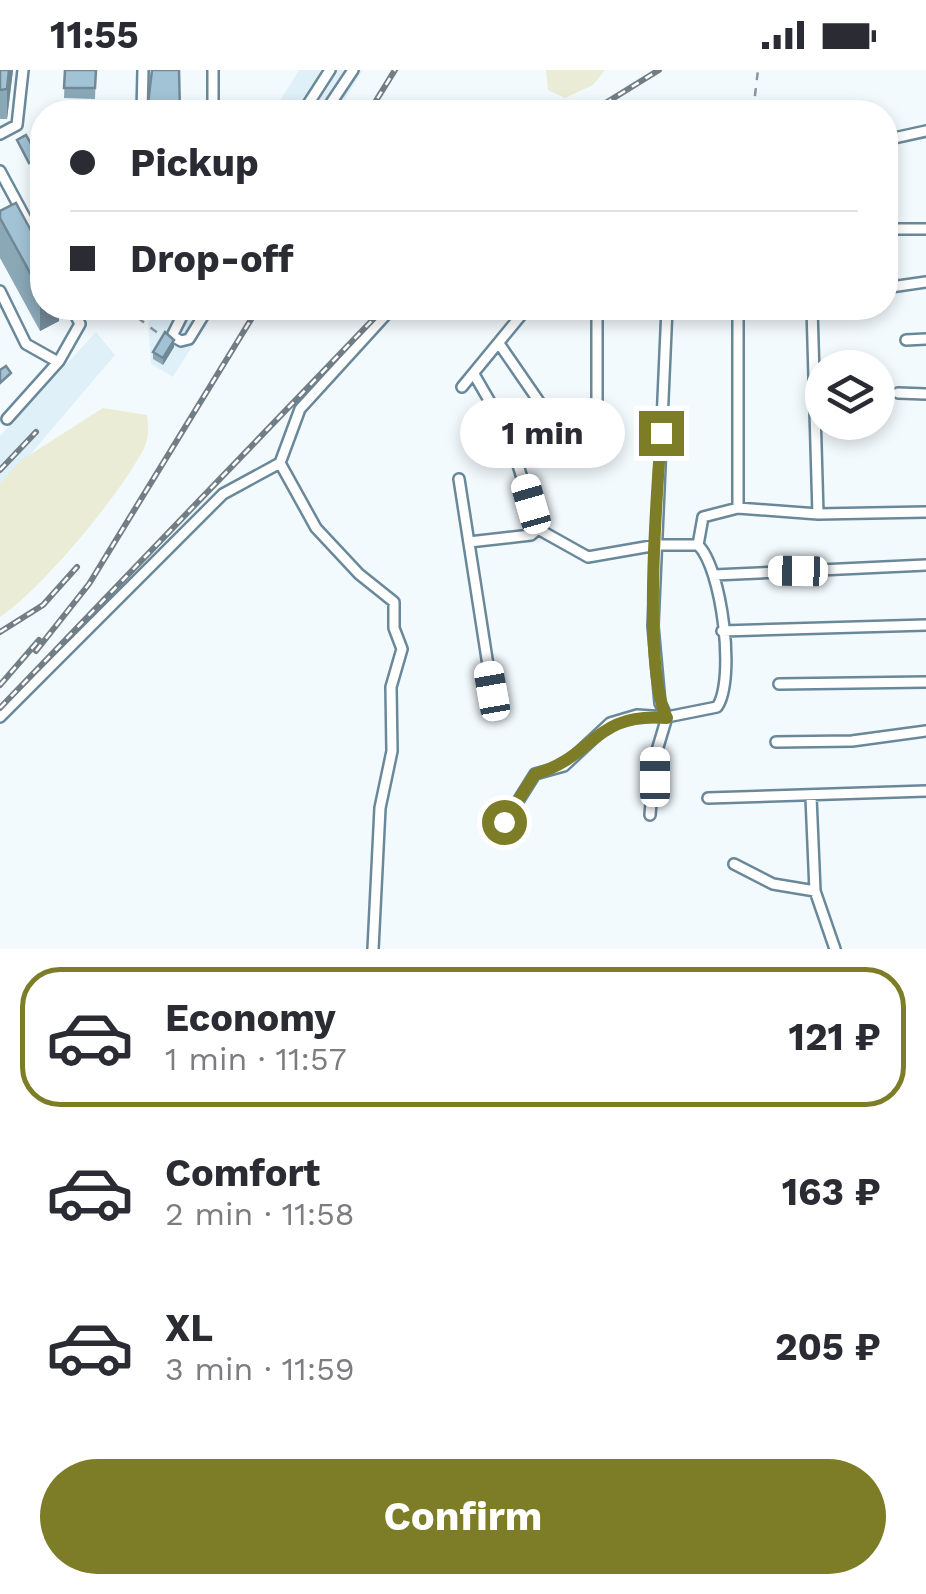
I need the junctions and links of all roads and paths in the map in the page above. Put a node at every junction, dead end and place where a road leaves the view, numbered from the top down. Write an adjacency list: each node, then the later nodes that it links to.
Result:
1 (22, 70): 13 (street)
2 (143, 70): 7 (street)
3 (213, 70): 8 (street)
4 (330, 70): 9 (street)
5 (353, 70): 10 (street)
6 (758, 70): 11 (path)
7 (142, 100)
8 (213, 100)
9 (311, 100)
10 (333, 100)
11 (754, 100)
12 (926, 131): 14 (street)
13 (0, 134)
14 (898, 137)
15 (0, 171): 16 (street)
16 (3, 183): 18 (street)
17 (898, 228): 19 (street)
18 (30, 229)
19 (926, 229)
20 (926, 282): 21 (street)
21 (898, 287)
22 (0, 291): 37 (street)
23 (78, 320): 37 (street)
24 (141, 320): 33 (path)
25 (180, 320): 33 (street)
26 (201, 320): 33 (street)
27 (381, 320): 45 (street)
28 (518, 320): 36 (street)
29 (596, 320): 42 (street)
30 (666, 320): 52 (street)
31 (738, 320): 47 (street)
32 (812, 320): 49 (street)
33 (172, 336)
34 (926, 339): 35 (street)
35 (906, 340)
36 (500, 345): 38 (street); 43 (street)
37 (58, 362): 44 (street)
38 (475, 376): 39 (street); 50 (street)
39 (462, 387)
40 (898, 393): 41 (street)
41 (926, 394)
42 (597, 410)
43 (551, 419)
44 (7, 420)
45 (280, 463): 61 (street); 72 (street)
46 (458, 479): 51 (street)
47 (738, 508): 49 (street); 53 (street)
48 (926, 512): 49 (street)
49 (818, 514)
50 (538, 529): 51 (street); 52 (street)
51 (469, 542): 60 (street)
52 (657, 545): 53 (street); 62 (street)
53 (698, 545): 55 (street)
54 (926, 565): 55 (street)
55 (714, 575): 57 (street)
56 (926, 625): 57 (street)
57 (722, 630): 62 (street)
58 (926, 682): 59 (street)
59 (779, 684)
60 (492, 691)
61 (0, 717)
62 (667, 718): 68 (street); 69 (street)
63 (926, 731): 64 (street)
64 (776, 742)
65 (926, 791): 66 (street)
66 (810, 797): 67 (street); 71 (street)
67 (708, 798)
68 (650, 815)
69 (504, 822)
70 (734, 864): 71 (street)
71 (814, 891): 73 (street)
72 (373, 949)
73 (835, 949)

